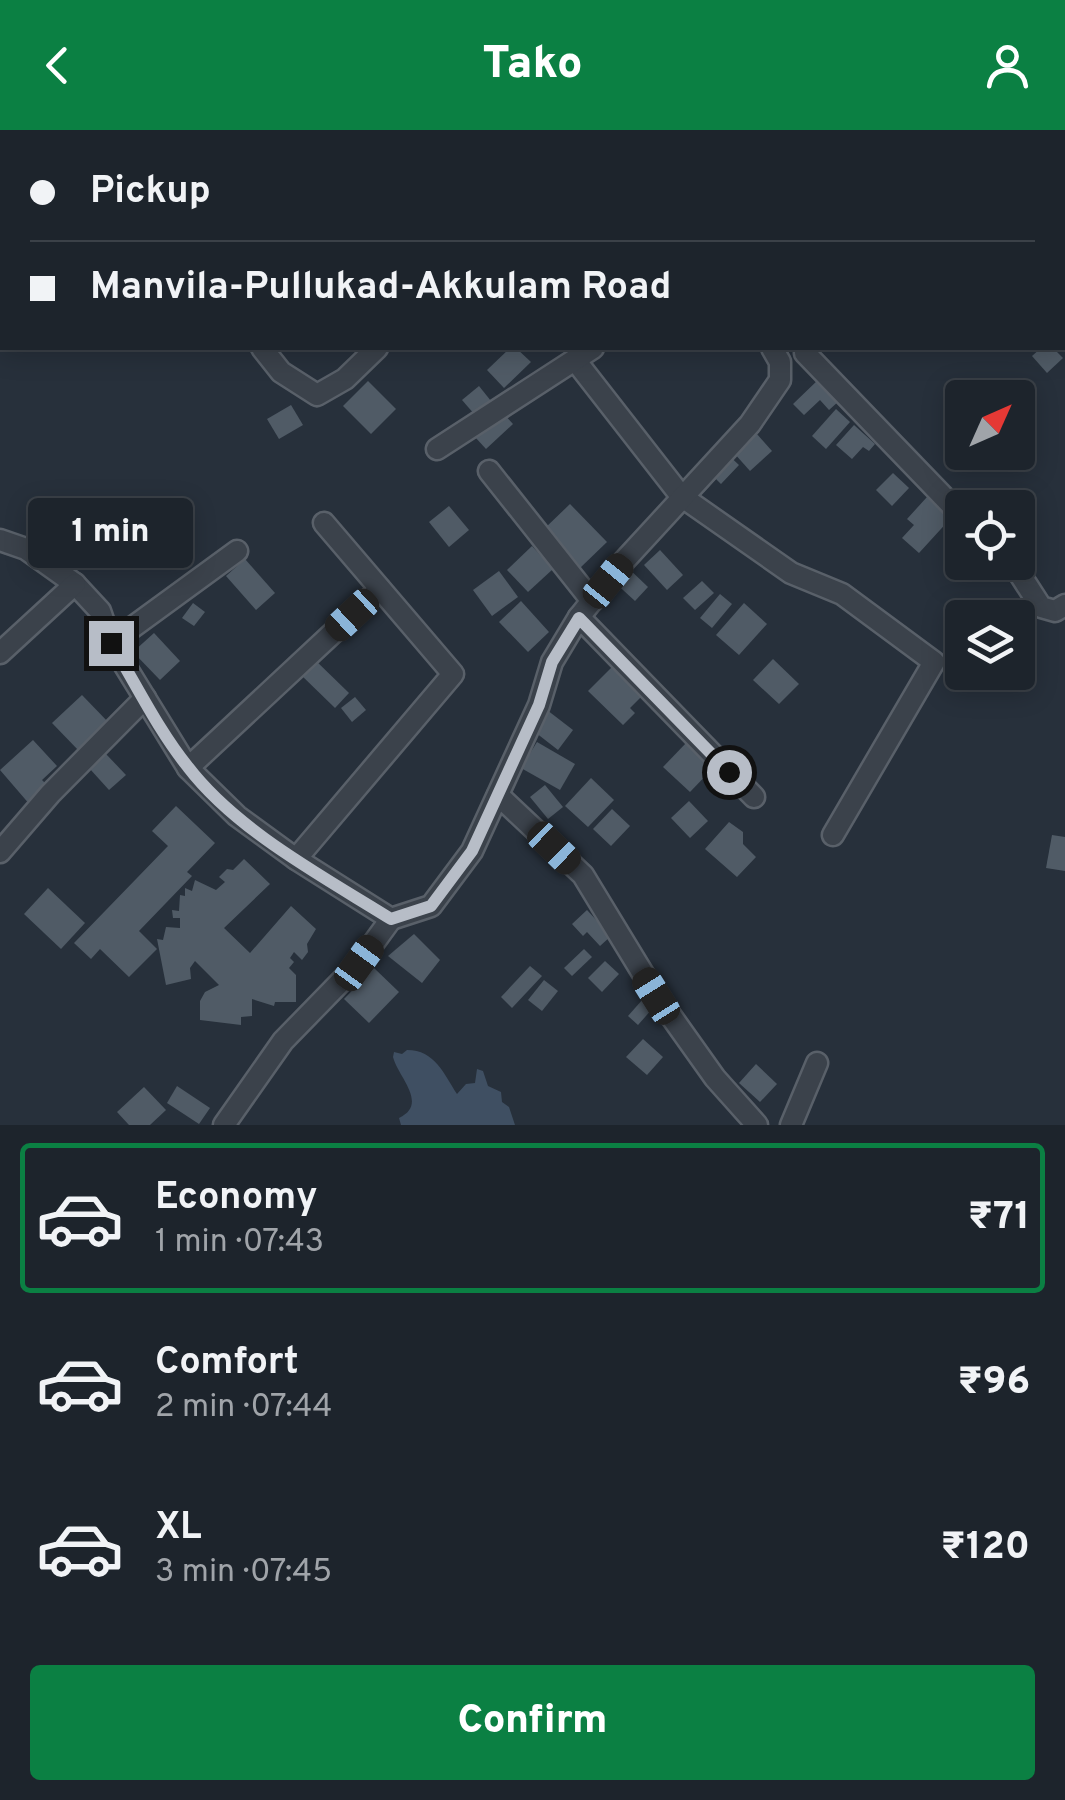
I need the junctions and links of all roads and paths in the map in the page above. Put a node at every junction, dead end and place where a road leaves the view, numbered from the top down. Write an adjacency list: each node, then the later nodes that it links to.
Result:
1 (264, 350): 2 (street)
2 (376, 350)
3 (590, 350): 6 (street)
4 (814, 350): 5 (street); 10 (street)
5 (776, 355): 9 (street)
6 (574, 360): 7 (street); 9 (street)
7 (437, 449)
8 (490, 471): 18 (street)
9 (681, 496): 18 (street); 25 (street)
10 (945, 497)
11 (324, 524): 16 (street)
12 (0, 540): 15 (street)
13 (236, 551): 19 (street)
14 (1024, 580): 17 (street)
15 (75, 584): 19 (street); 20 (street)
16 (380, 589): 22 (street); 27 (street)
17 (1065, 604)
18 (585, 609): 23 (street); 24 (street)
19 (111, 643): 21 (street)
20 (0, 653)
21 (145, 698): 22 (street); 26 (street)
22 (188, 768): 27 (street)
23 (498, 794): 28 (street); 31 (street)
24 (754, 797)
25 (833, 835)
26 (0, 852)
27 (296, 859): 28 (street)
28 (391, 919): 30 (street)
29 (818, 1063): 32 (street)
30 (224, 1125)
31 (758, 1125)
32 (791, 1125)

